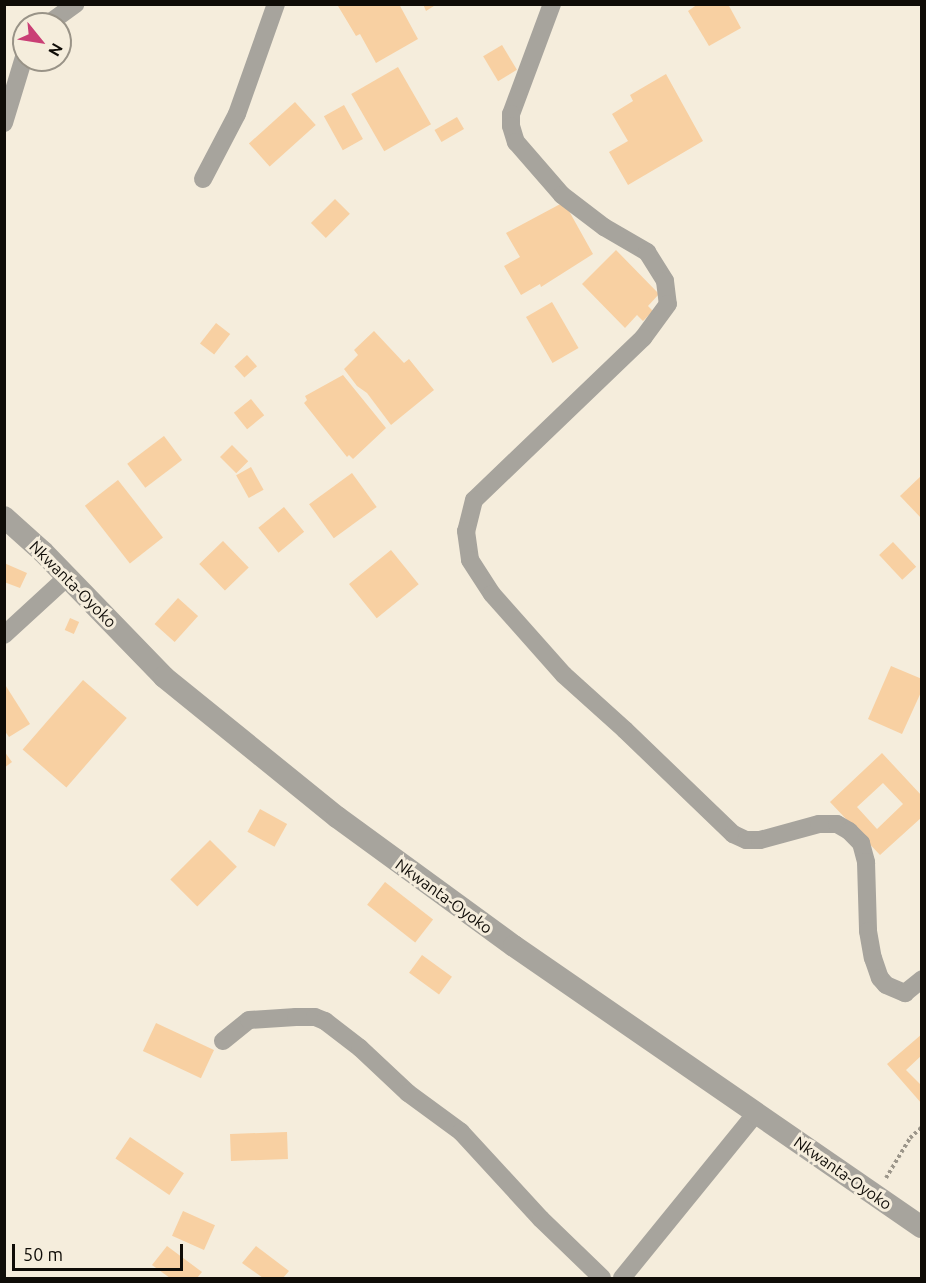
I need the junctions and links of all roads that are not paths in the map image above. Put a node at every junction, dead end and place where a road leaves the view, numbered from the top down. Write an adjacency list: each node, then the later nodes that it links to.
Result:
1 (276, 4): 5 (street)
2 (552, 4): 9 (street)
3 (19, 72): 4 (street)
4 (4, 123)
5 (202, 179)
6 (4, 517): 7 (street, Nkwanta-Oyoko)
7 (67, 577): 8 (street); 11 (street, Nkwanta-Oyoko)
8 (4, 635)
9 (921, 979)
10 (223, 1041): 13 (street)
11 (756, 1113): 12 (street, Nkwanta-Oyoko); 14 (street)
12 (921, 1227)
13 (602, 1278)
14 (622, 1278)

